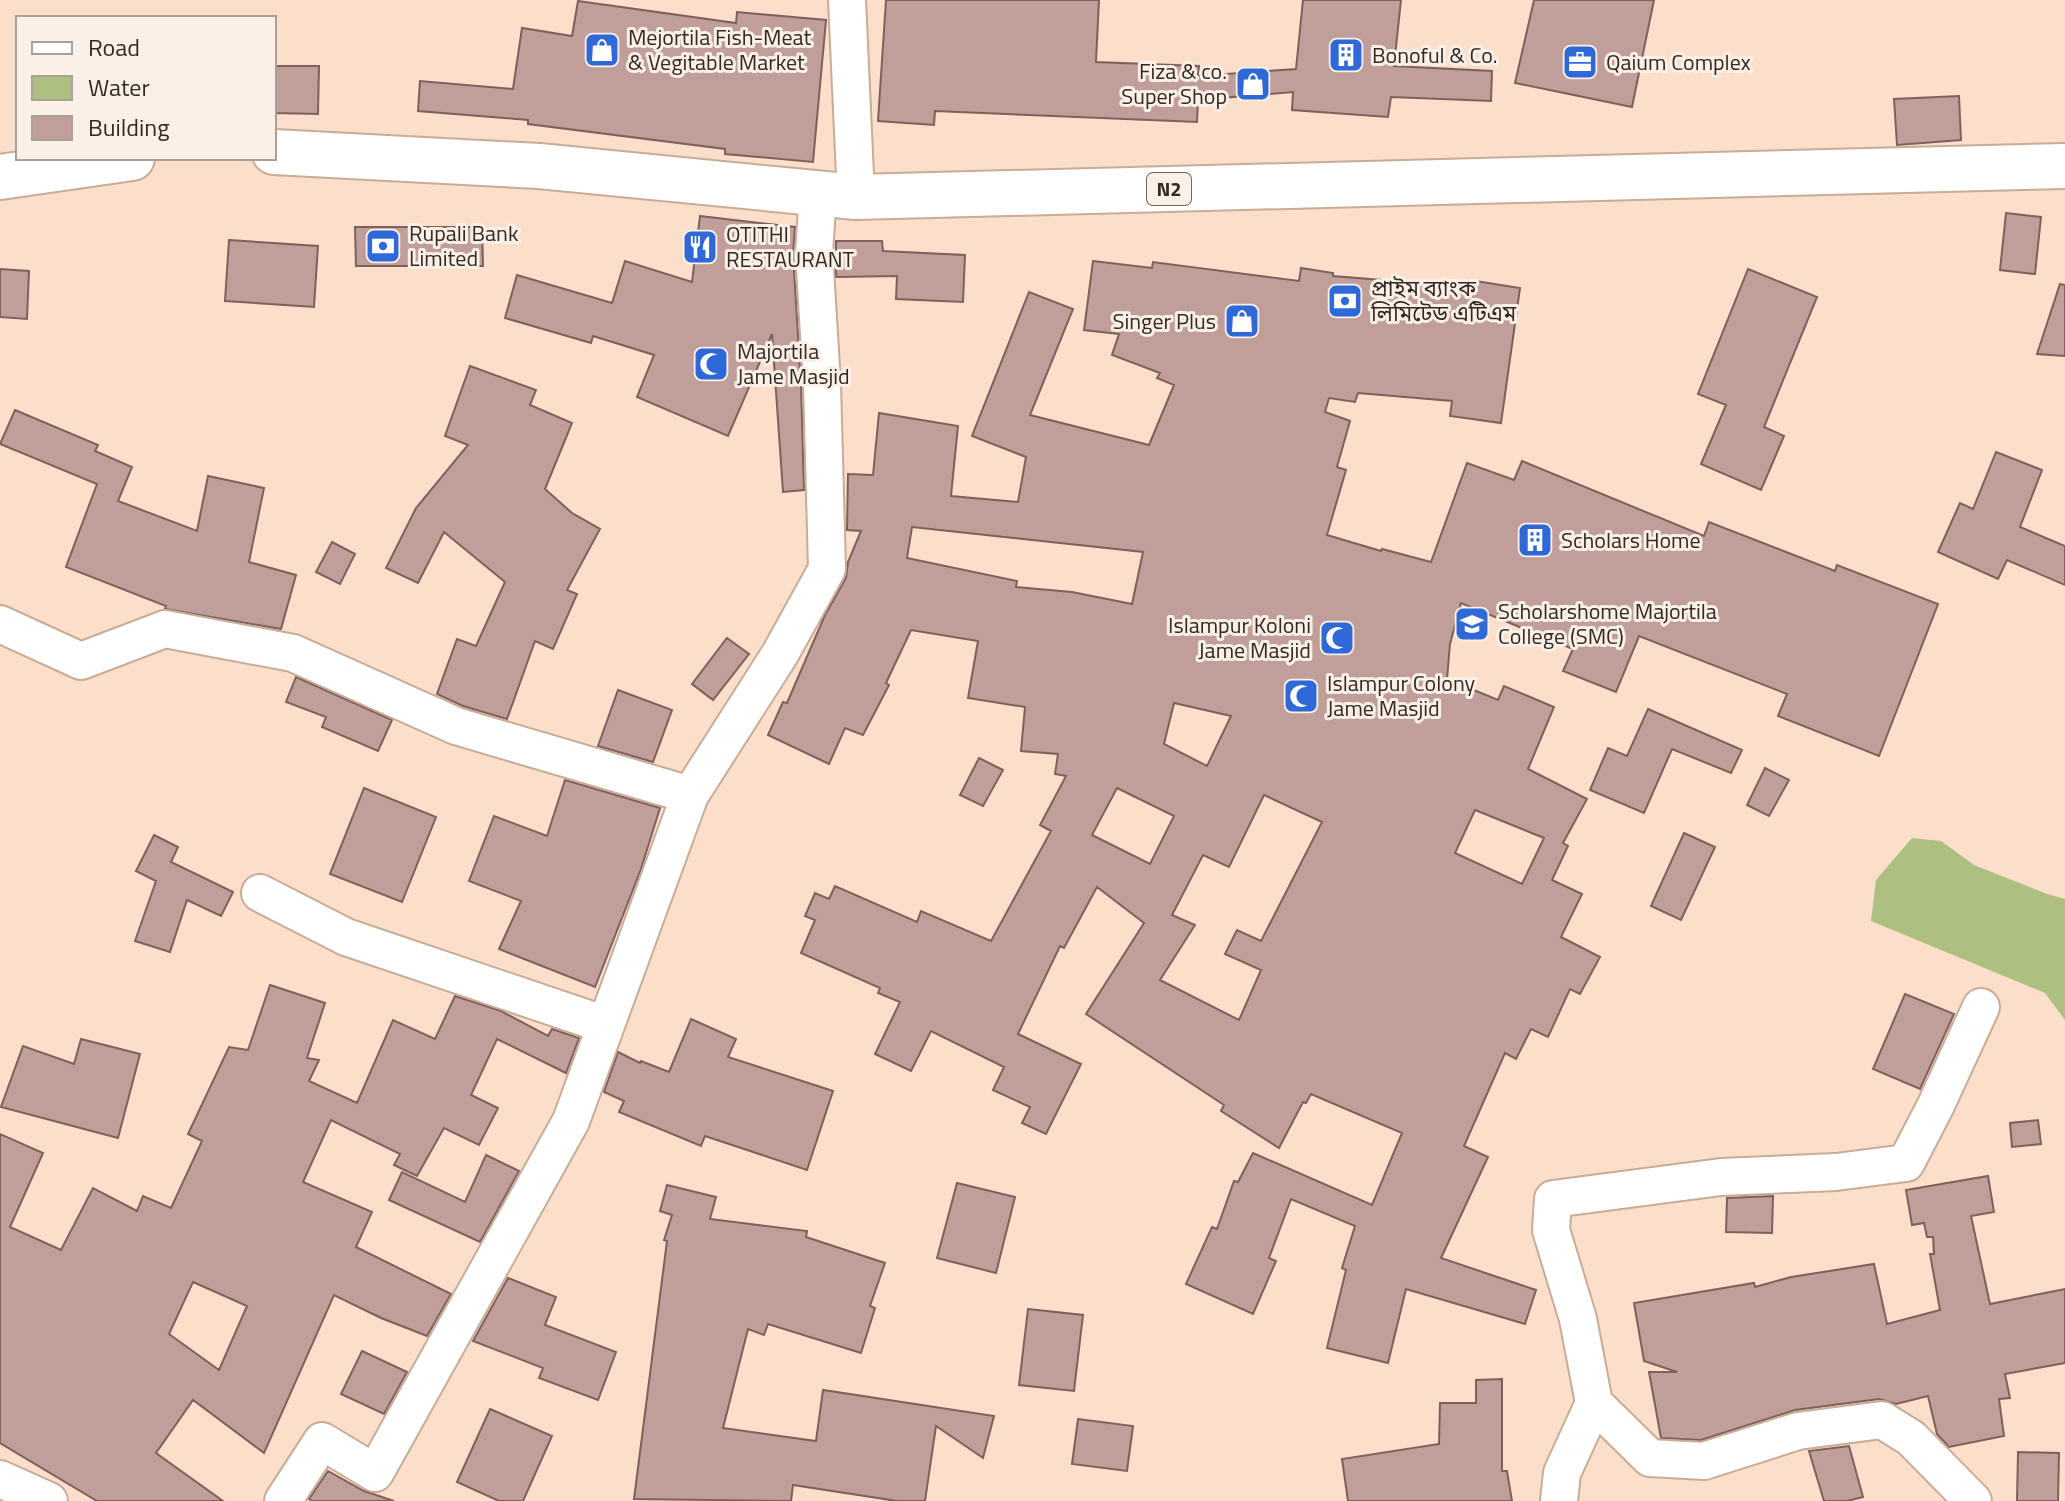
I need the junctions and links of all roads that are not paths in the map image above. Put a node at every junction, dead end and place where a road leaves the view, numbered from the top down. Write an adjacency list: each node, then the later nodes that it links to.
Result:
1 (847, 0): 6 (street)
2 (276, 152): 6 (highway, N2)
3 (118, 160): 5 (highway)
4 (2065, 166): 6 (highway, N2)
5 (0, 177)
6 (837, 195): 8 (street)
7 (0, 624): 8 (street)
8 (690, 795): 11 (street)
9 (260, 893): 11 (street)
10 (1981, 1007): 12 (street)
11 (606, 1025): 15 (street)
12 (1594, 1403): 16 (street); 17 (street)
13 (0, 1479): 14 (street)
14 (49, 1501)
15 (283, 1501)
16 (1559, 1501)
17 (1973, 1501)

